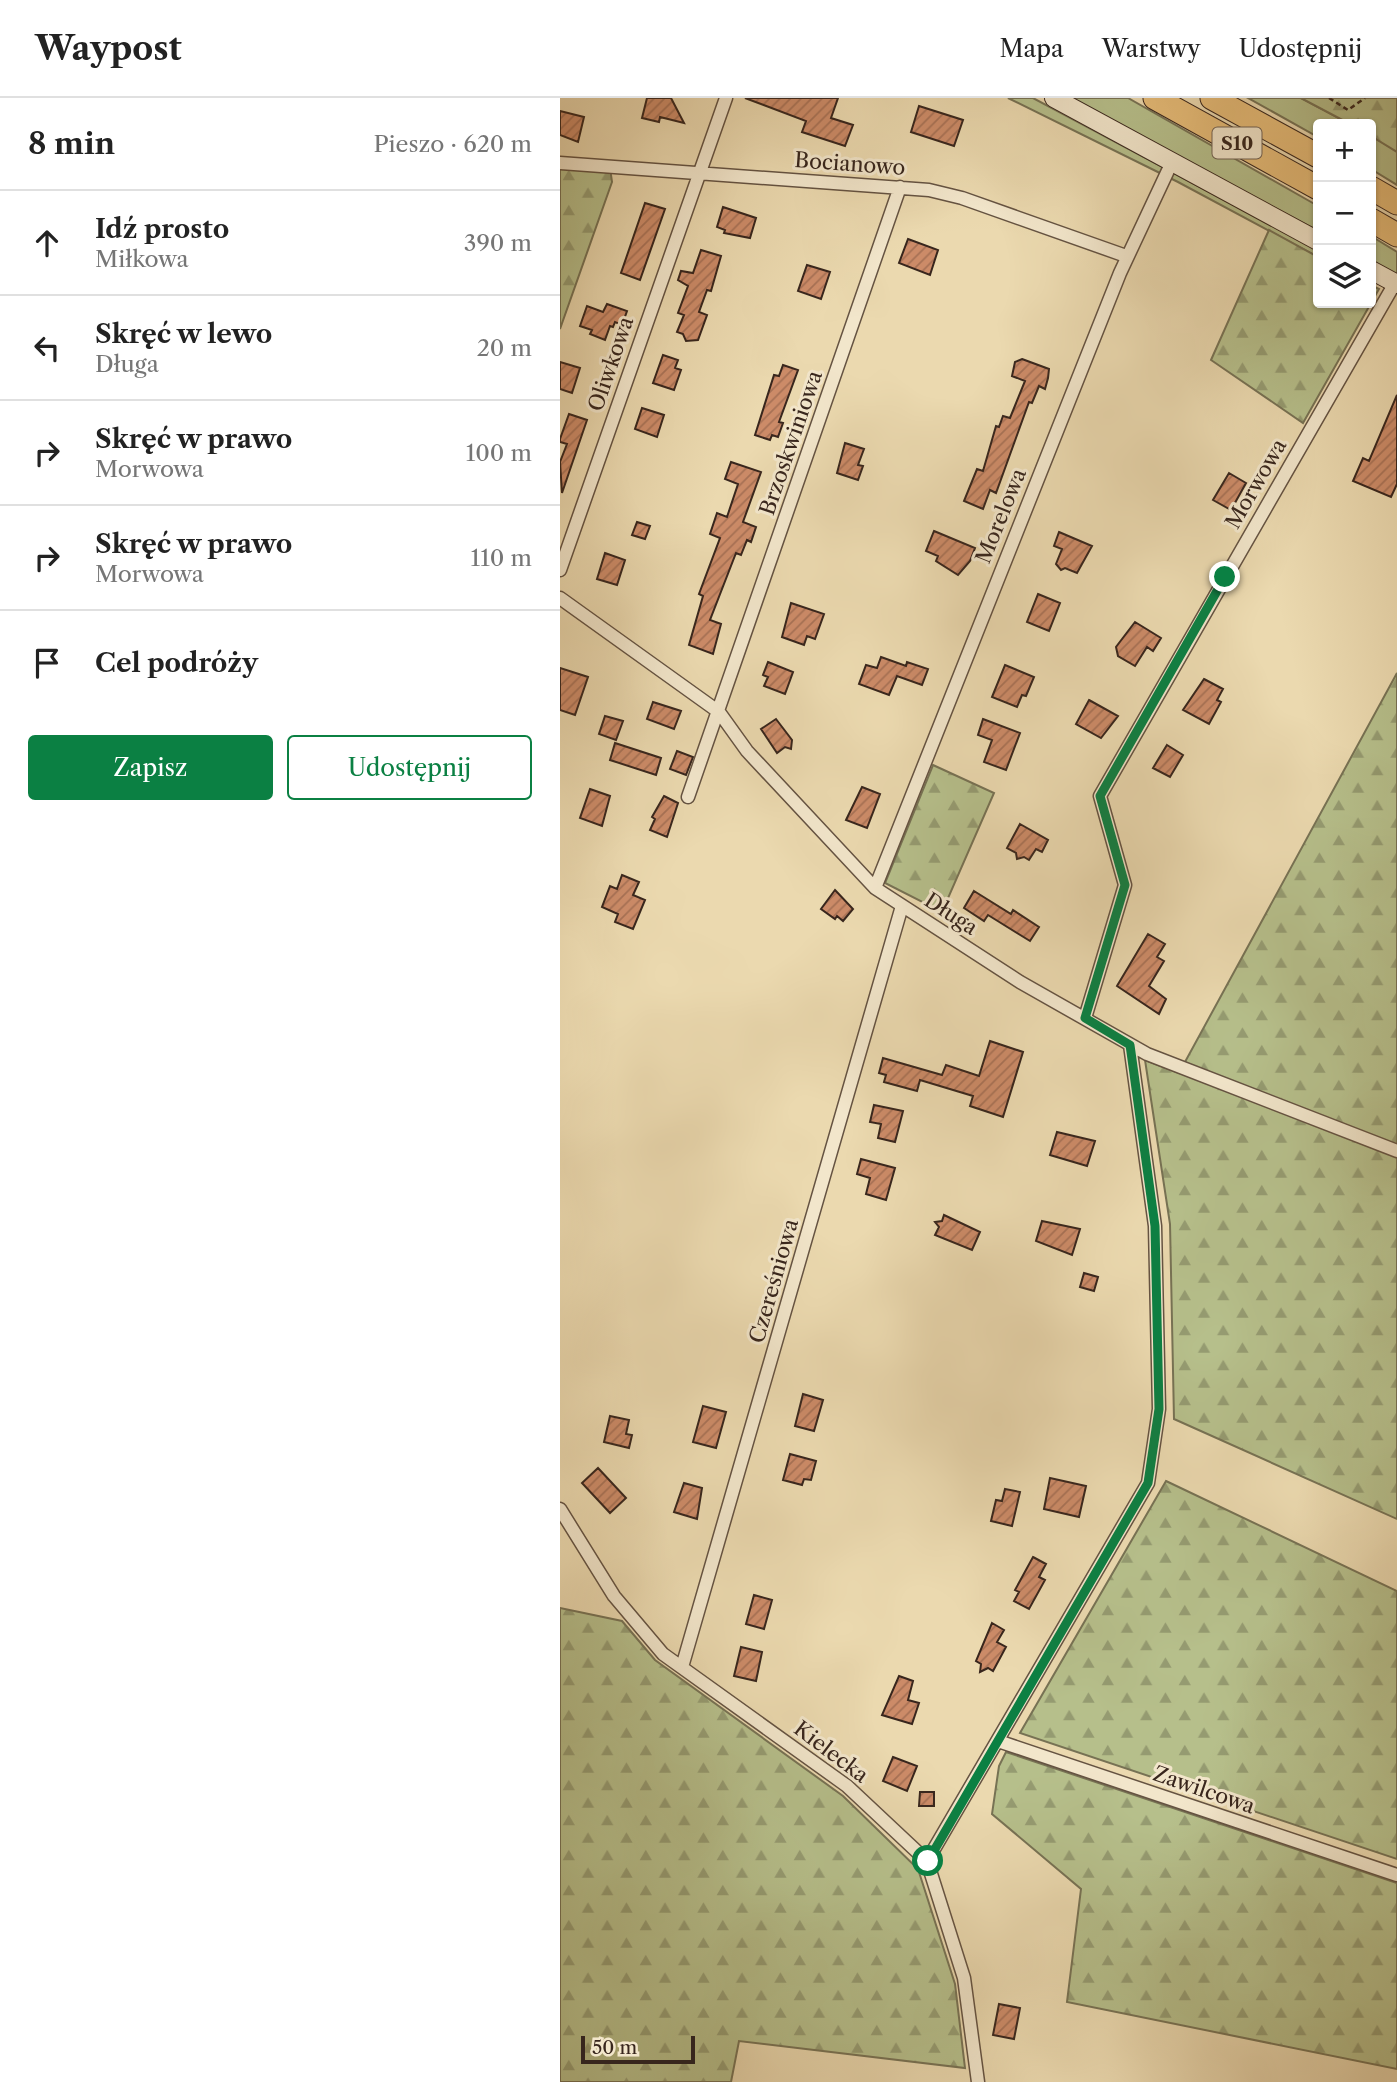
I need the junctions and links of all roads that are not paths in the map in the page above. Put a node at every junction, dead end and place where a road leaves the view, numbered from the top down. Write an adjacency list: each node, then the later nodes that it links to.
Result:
1 (726, 98): 8 (street, Oliwkowa)
2 (1054, 98): 6 (street)
3 (1155, 98): 9 (highway, S10)
4 (1212, 98): 5 (highway, S10)
5 (1313, 153)
6 (1172, 162): 15 (street); 16 (street, Morelowa)
7 (560, 163): 8 (street, Bocianowo)
8 (699, 172): 10 (street, Bocianowo); 19 (street, Oliwkowa)
9 (1313, 185)
10 (900, 187): 16 (street, Bocianowo); 21 (street, Brzoskwiniowa)
11 (1376, 191): 12 (highway)
12 (1397, 203)
13 (1376, 223): 14 (highway)
14 (1397, 235)
15 (1313, 238)
16 (1126, 256): 23 (street, Morelowa)
17 (1376, 273): 18 (street)
18 (1396, 283): 25 (street, Morwowa)
19 (560, 570)
20 (560, 598): 21 (street, Długa)
21 (719, 712): 22 (street, Brzoskwiniowa); 23 (street, Długa)
22 (688, 797)
23 (875, 888): 24 (street, Długa)
24 (902, 906): 25 (street, Długa); 29 (street, Czereśniowa)
25 (1085, 1018): 26 (street, Długa)
26 (1130, 1045): 27 (street, Długa); 30 (street)
27 (1397, 1151)
28 (560, 1509): 29 (street, Kielecka)
29 (682, 1667): 31 (street, Kielecka)
30 (998, 1741): 31 (street); 32 (street, Zawilcowa)
31 (928, 1861): 33 (street)
32 (1397, 1875)
33 (978, 2082)

